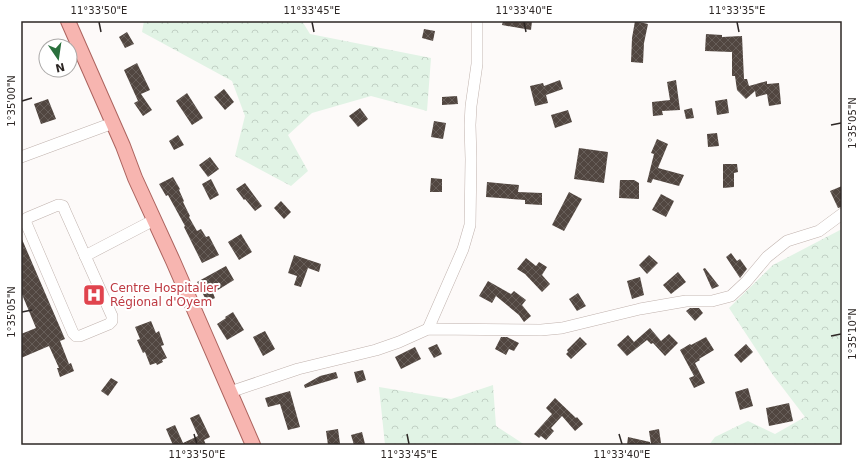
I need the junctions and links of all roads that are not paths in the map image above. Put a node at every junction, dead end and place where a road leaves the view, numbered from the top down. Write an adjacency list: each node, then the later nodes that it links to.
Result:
1 (68, 21): 3 (main road)
2 (477, 21): 8 (street)
3 (113, 123): 4 (street); 6 (main road)
4 (21, 157)
5 (842, 214): 8 (street)
6 (154, 220): 7 (street); 9 (main road)
7 (85, 256): 7 (street)
8 (428, 329): 9 (street)
9 (230, 392): 10 (main road)
10 (252, 445)

